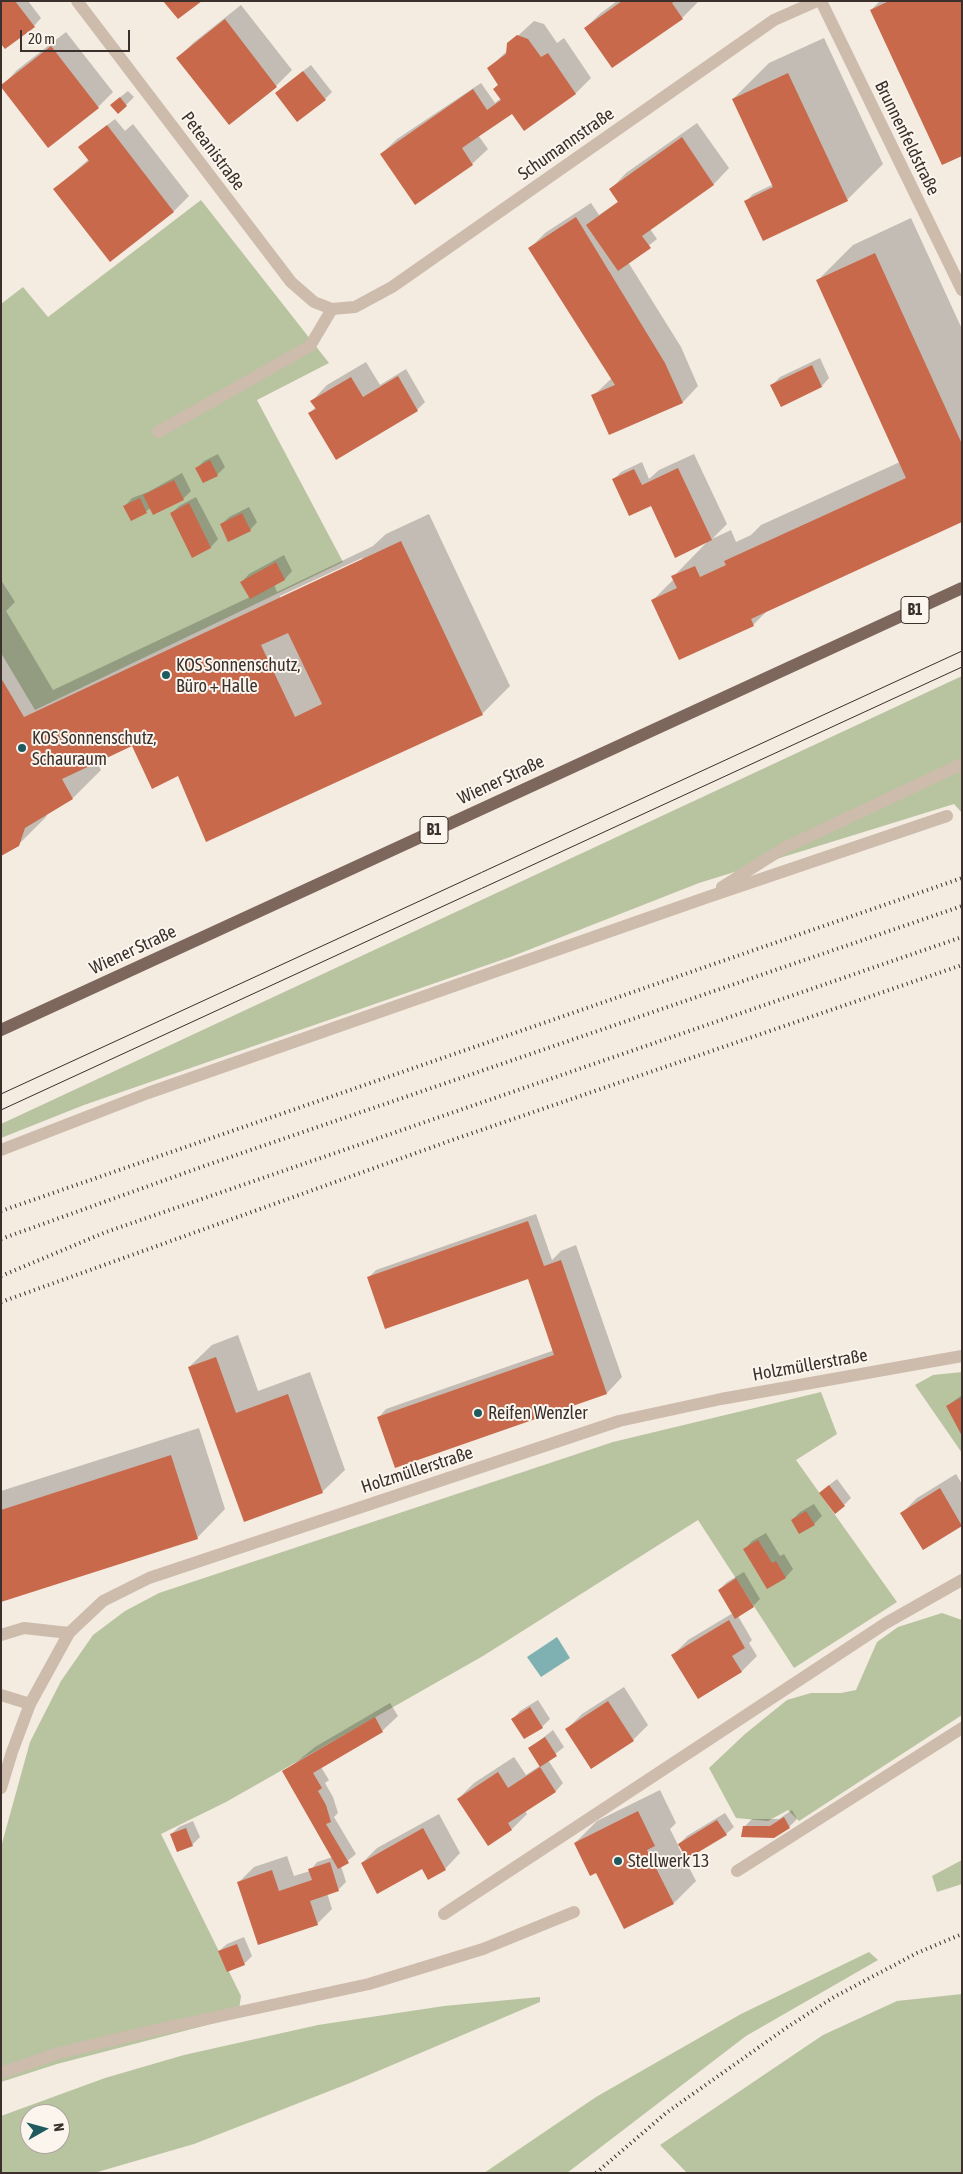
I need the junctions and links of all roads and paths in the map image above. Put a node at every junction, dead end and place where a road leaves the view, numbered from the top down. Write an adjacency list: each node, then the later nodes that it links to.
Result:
1 (78, 1): 5 (street, Peteanistraße)
2 (817, 1): 5 (street, Schumannstraße)
3 (821, 1): 4 (street, Brunnenfeldstraße)
4 (962, 290)
5 (332, 309): 6 (street)
6 (158, 432)
7 (962, 588): 11 (main road, Wiener Straße / B1)
8 (962, 764): 10 (street)
9 (947, 816): 10 (street)
10 (705, 898): 12 (street)
11 (1, 1030)
12 (1, 1150)
13 (962, 1356): 15 (street, Holzmüllerstraße)
14 (962, 1580): 23 (street)
15 (69, 1634): 16 (street); 18 (street, Holzmüllerstraße)
16 (1, 1635)
17 (1, 1695): 18 (street)
18 (30, 1704): 20 (street, Holzmüllerstraße)
19 (962, 1728): 21 (street)
20 (1, 1788)
21 (737, 1871)
22 (574, 1912): 24 (street)
23 (444, 1914)
24 (1, 2073)

